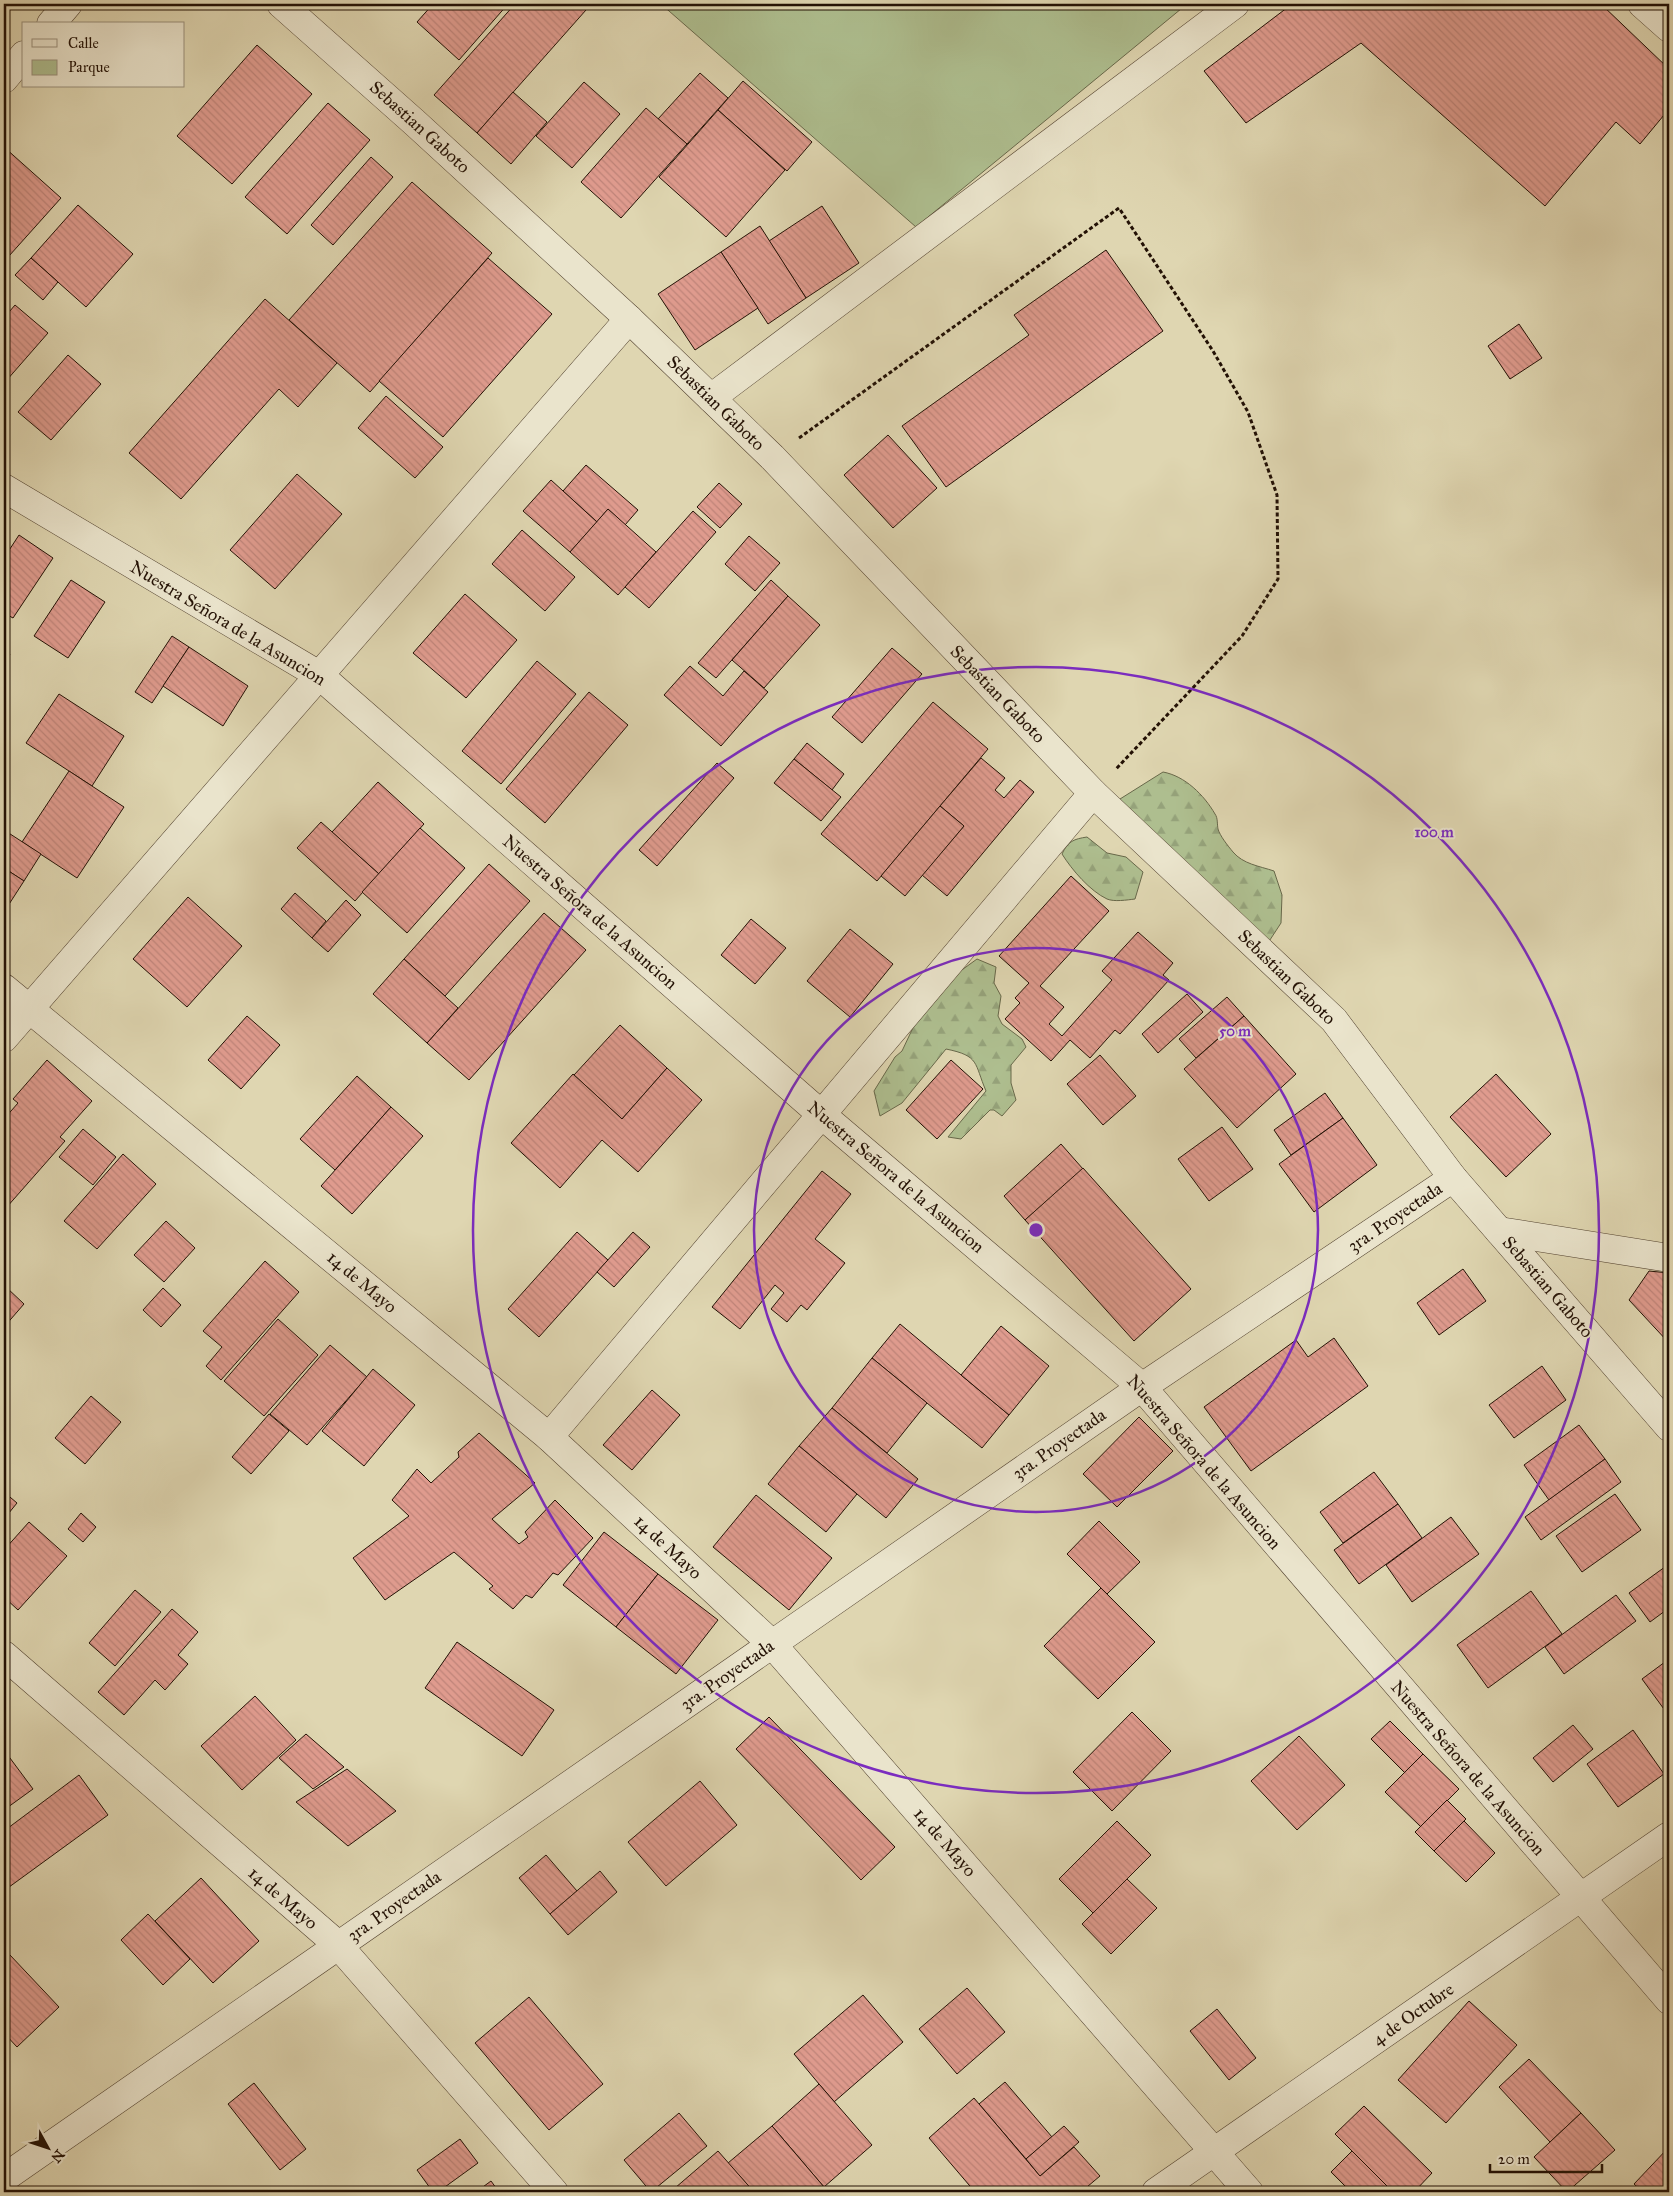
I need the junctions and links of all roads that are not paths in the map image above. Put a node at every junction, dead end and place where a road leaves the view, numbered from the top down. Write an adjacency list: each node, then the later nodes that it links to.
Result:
1 (68, 4): 5 (street)
2 (281, 4): 9 (street, Sebastian Gaboto)
3 (1235, 4): 10 (street)
4 (1642, 4): 6 (street)
5 (52, 22)
6 (1669, 28)
7 (22, 57): 8 (street)
8 (4, 79)
9 (629, 319): 10 (street, Sebastian Gaboto); 12 (street)
10 (711, 398): 13 (street, Sebastian Gaboto)
11 (4, 488): 12 (street, Nuestra Señora de la Asuncion)
12 (319, 675): 15 (street); 17 (street, Nuestra Señora de la Asuncion)
13 (1093, 793): 17 (street); 18 (street, Sebastian Gaboto)
14 (4, 988): 15 (street, 14 de Mayo)
15 (30, 1007): 16 (street); 23 (street, 14 de Mayo)
16 (4, 1038)
17 (822, 1114): 21 (street, Nuestra Señora de la Asuncion); 23 (street)
18 (1453, 1178): 19 (street, Sebastian Gaboto); 21 (street, 3ra. Proyectada)
19 (1500, 1231): 20 (street); 22 (street, Sebastian Gaboto)
20 (1669, 1258)
21 (1142, 1387): 24 (street, 3ra. Proyectada); 27 (street, Nuestra Señora de la Asuncion)
22 (1669, 1427)
23 (550, 1437): 24 (street, 14 de Mayo)
24 (772, 1644): 28 (street, 3ra. Proyectada); 30 (street, 14 de Mayo)
25 (4, 1655): 28 (street, 14 de Mayo)
26 (1669, 1836): 27 (street, 4 de Octubre)
27 (1579, 1898): 29 (street, Nuestra Señora de la Asuncion); 30 (street, 4 de Octubre)
28 (338, 1945): 31 (street, 3ra. Proyectada); 32 (street, 14 de Mayo)
29 (1669, 2000)
30 (1214, 2152): 33 (street, 4 de Octubre); 34 (street, 14 de Mayo)
31 (4, 2178)
32 (554, 2192)
33 (1156, 2192)
34 (1249, 2192)

